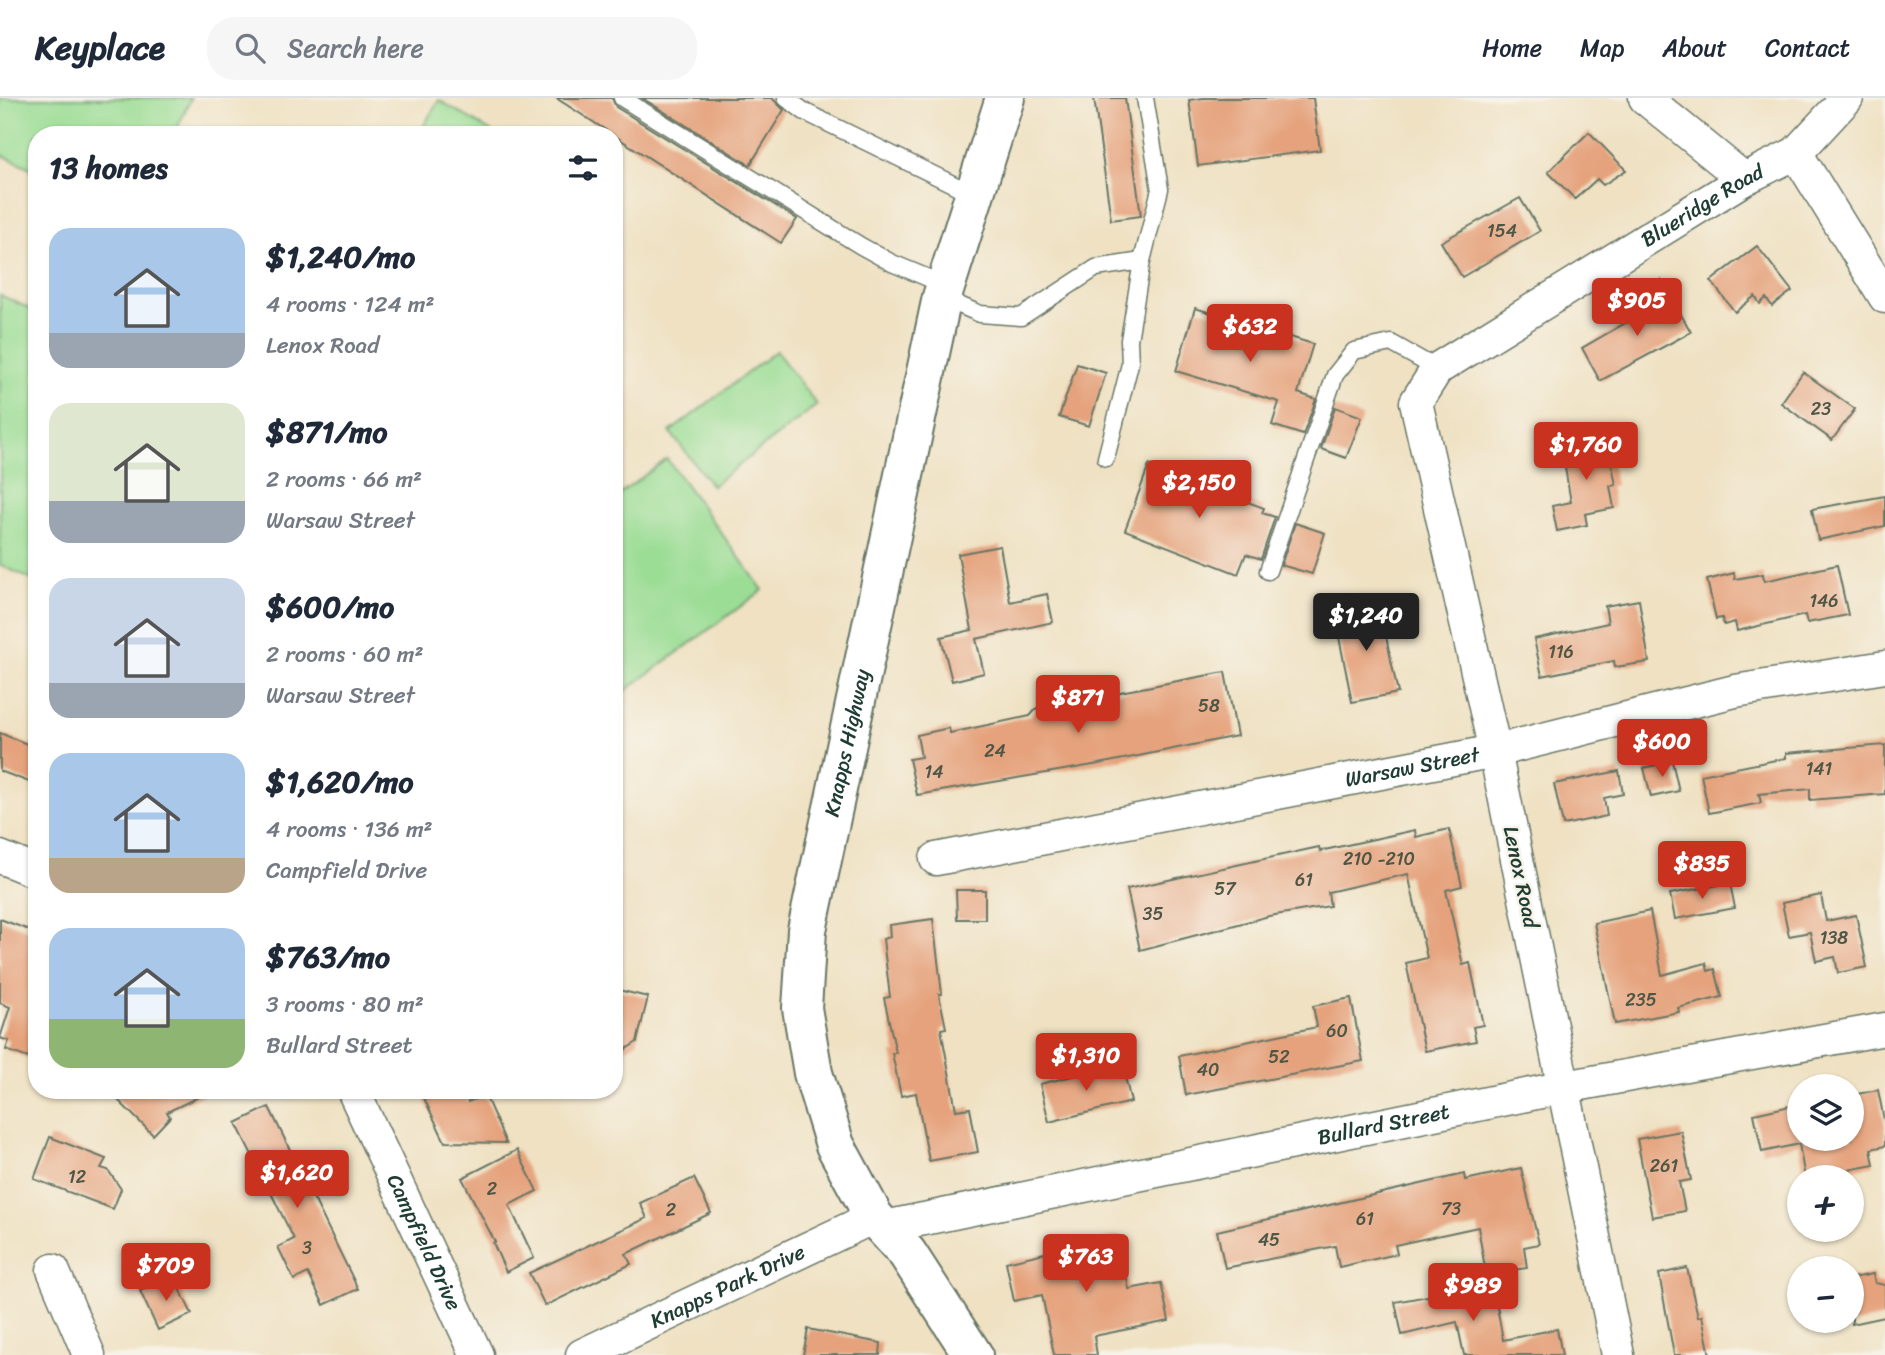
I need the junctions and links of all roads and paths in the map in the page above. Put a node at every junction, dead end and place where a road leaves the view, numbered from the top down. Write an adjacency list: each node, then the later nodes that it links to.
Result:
1 (622, 98): 13 (lane)
2 (786, 98): 8 (lane)
3 (814, 98): 8 (lane)
4 (1005, 98): 11 (street, Knapps Highway)
5 (1145, 98): 12 (lane)
6 (1646, 98): 10 (street)
7 (1847, 98): 9 (street, Blueridge Road)
8 (805, 113): 11 (lane)
9 (1796, 153): 10 (street, Blueridge Road); 14 (street)
10 (1744, 179): 15 (street, Blueridge Road)
11 (973, 194): 13 (street, Knapps Highway)
12 (1142, 261): 13 (lane); 17 (lane)
13 (943, 291): 27 (street, Knapps Highway)
14 (1885, 297)
15 (1437, 369): 16 (street, Blueridge Road); 18 (lane)
16 (1416, 402): 20 (street, Lenox Road)
17 (1106, 458)
18 (1268, 571)
19 (1885, 667): 20 (street, Warsaw Street)
20 (1495, 751): 22 (street, Warsaw Street); 25 (street, Lenox Road)
21 (0, 858): 23 (street)
22 (936, 859)
23 (28, 869)
24 (1885, 1029): 25 (street, Bullard Street)
25 (1565, 1087): 27 (street, Bullard Street); 33 (street, Lenox Road)
26 (357, 1099): 30 (street, Campfield Drive)
27 (880, 1222): 31 (street, Knapps Park Drive); 32 (street, Knapps Highway)
28 (53, 1270): 29 (street)
29 (89, 1355)
30 (477, 1355)
31 (582, 1355)
32 (974, 1355)
33 (1618, 1355)

